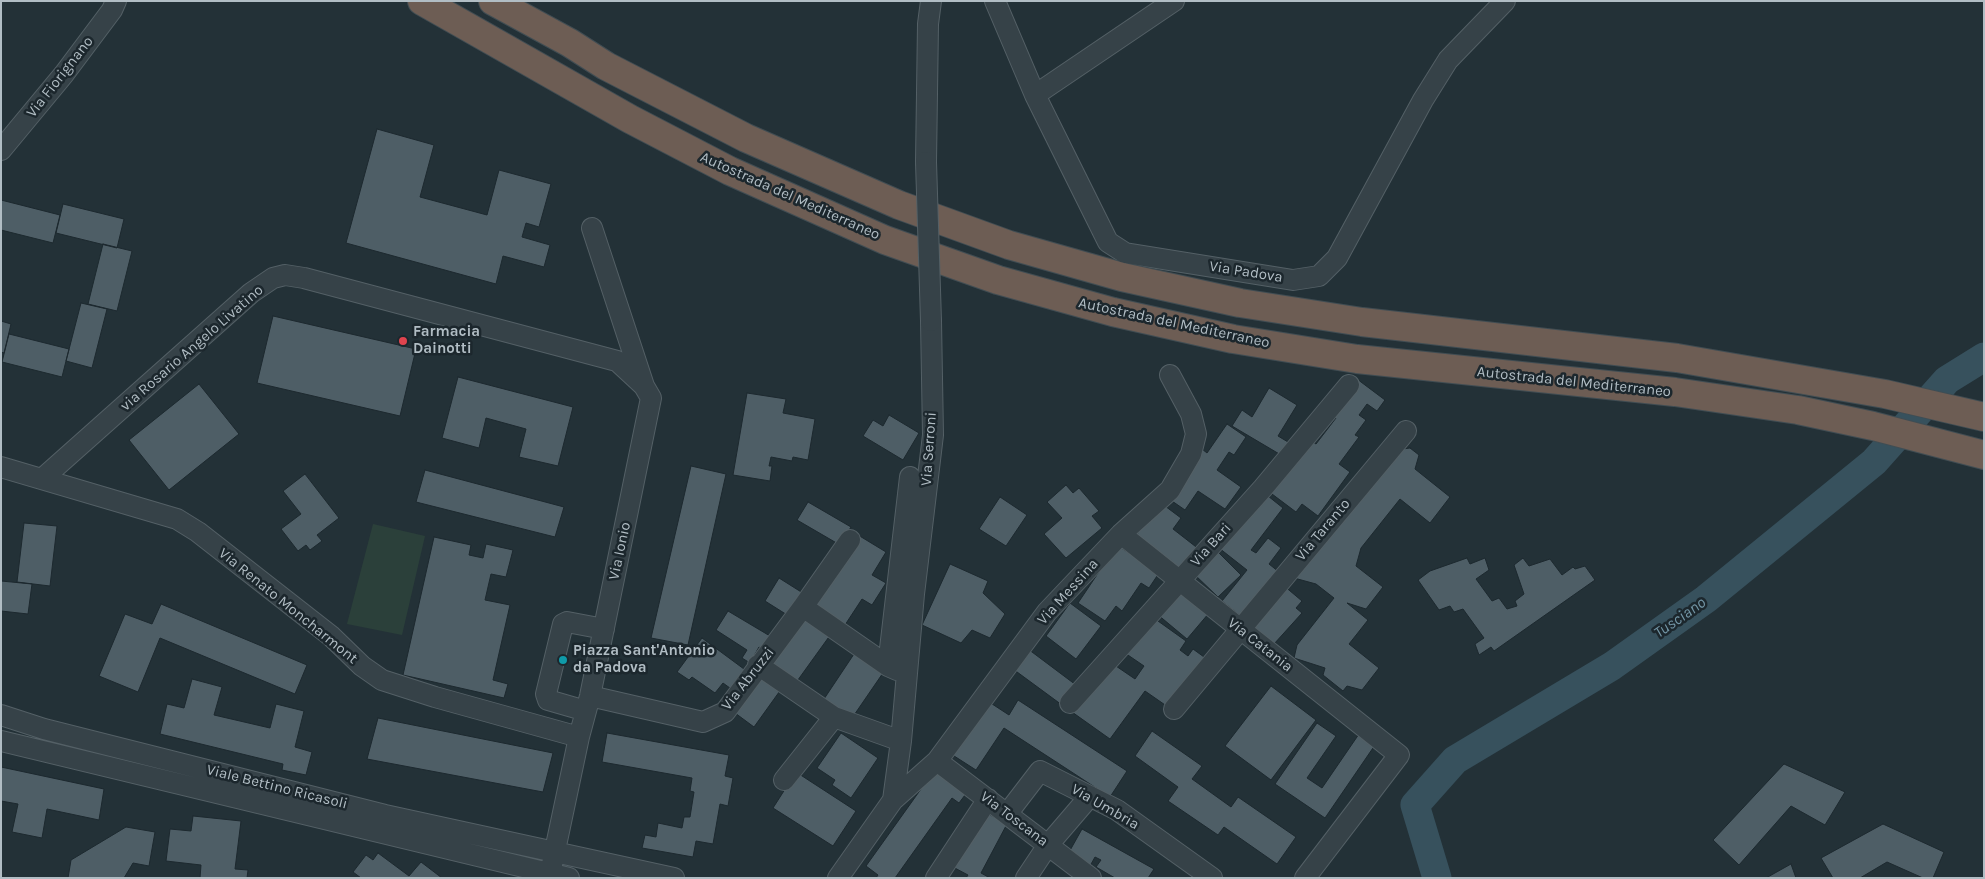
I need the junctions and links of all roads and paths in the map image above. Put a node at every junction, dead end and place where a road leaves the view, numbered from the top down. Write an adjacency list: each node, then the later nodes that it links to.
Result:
1 (116, 1): 9 (street, Via Fiorignano)
2 (422, 1): 16 (highway, Autostrada del Mediterraneo)
3 (493, 1): 14 (highway)
4 (931, 1): 27 (street, Via Serroni, bridge)
5 (995, 1): 8 (street, Via Padova)
6 (1174, 1): 8 (street)
7 (1505, 1): 8 (street, Via Padova)
8 (1035, 95)
9 (1, 150)
10 (592, 228): 13 (street, Via Ionio)
11 (1170, 375): 20 (street, Via Messina)
12 (1349, 384): 22 (street, Via Bari)
13 (644, 386): 19 (street, via Rosario Angelo Livatino); 25 (street, Via Ionio)
14 (1984, 417)
15 (1406, 431): 24 (street, Via Taranto)
16 (1973, 452)
17 (1, 467): 19 (street, Via Renato Moncharmont)
18 (910, 476): 27 (street)
19 (42, 479): 33 (street, Via Renato Moncharmont)
20 (1121, 534): 22 (street, Via Catania); 36 (street, Via Messina)
21 (850, 540): 23 (street, Via Abruzzi)
22 (1179, 580): 24 (street, Via Catania); 29 (street, Via Bari)
23 (803, 607): 26 (street, Via Abruzzi); 27 (street)
24 (1241, 629): 30 (street, Via Taranto); 51 (street, Via Catania)
25 (604, 630): 28 (street, Via Ionio); 28 (street)
26 (758, 665): 28 (street, Via Abruzzi); 32 (street)
27 (897, 670): 34 (street, Via Serroni)
28 (588, 703): 33 (street, Via Ionio)
29 (1070, 703)
30 (1174, 709)
31 (1, 715): 43 (street, Viale Bettino Ricasoli)
32 (834, 717): 34 (street); 37 (street)
33 (578, 737): 43 (street, Via Ionio)
34 (901, 740): 40 (street, Via Serroni)
35 (1, 741): 44 (street, Viale Bettino Ricasoli)
36 (937, 761): 39 (street, Via Toscana); 40 (street, Via Messina)
37 (784, 780)
38 (1090, 796): 41 (street, Via Umbria); 42 (street); 50 (street, Via Umbria)
39 (988, 799): 41 (street, Via Toscana); 47 (street)
40 (893, 800): 46 (street, Via Serroni)
41 (1007, 814): 42 (street, Via Toscana)
42 (1048, 845): 48 (street); 49 (street, Via Toscana)
43 (554, 851): 44 (street, Via Ionio); 45 (street, Viale Bettino Ricasoli)
44 (555, 876)
45 (674, 878)
46 (838, 878)
47 (936, 878)
48 (1026, 878)
49 (1091, 878)
50 (1212, 878)
51 (1305, 878)

